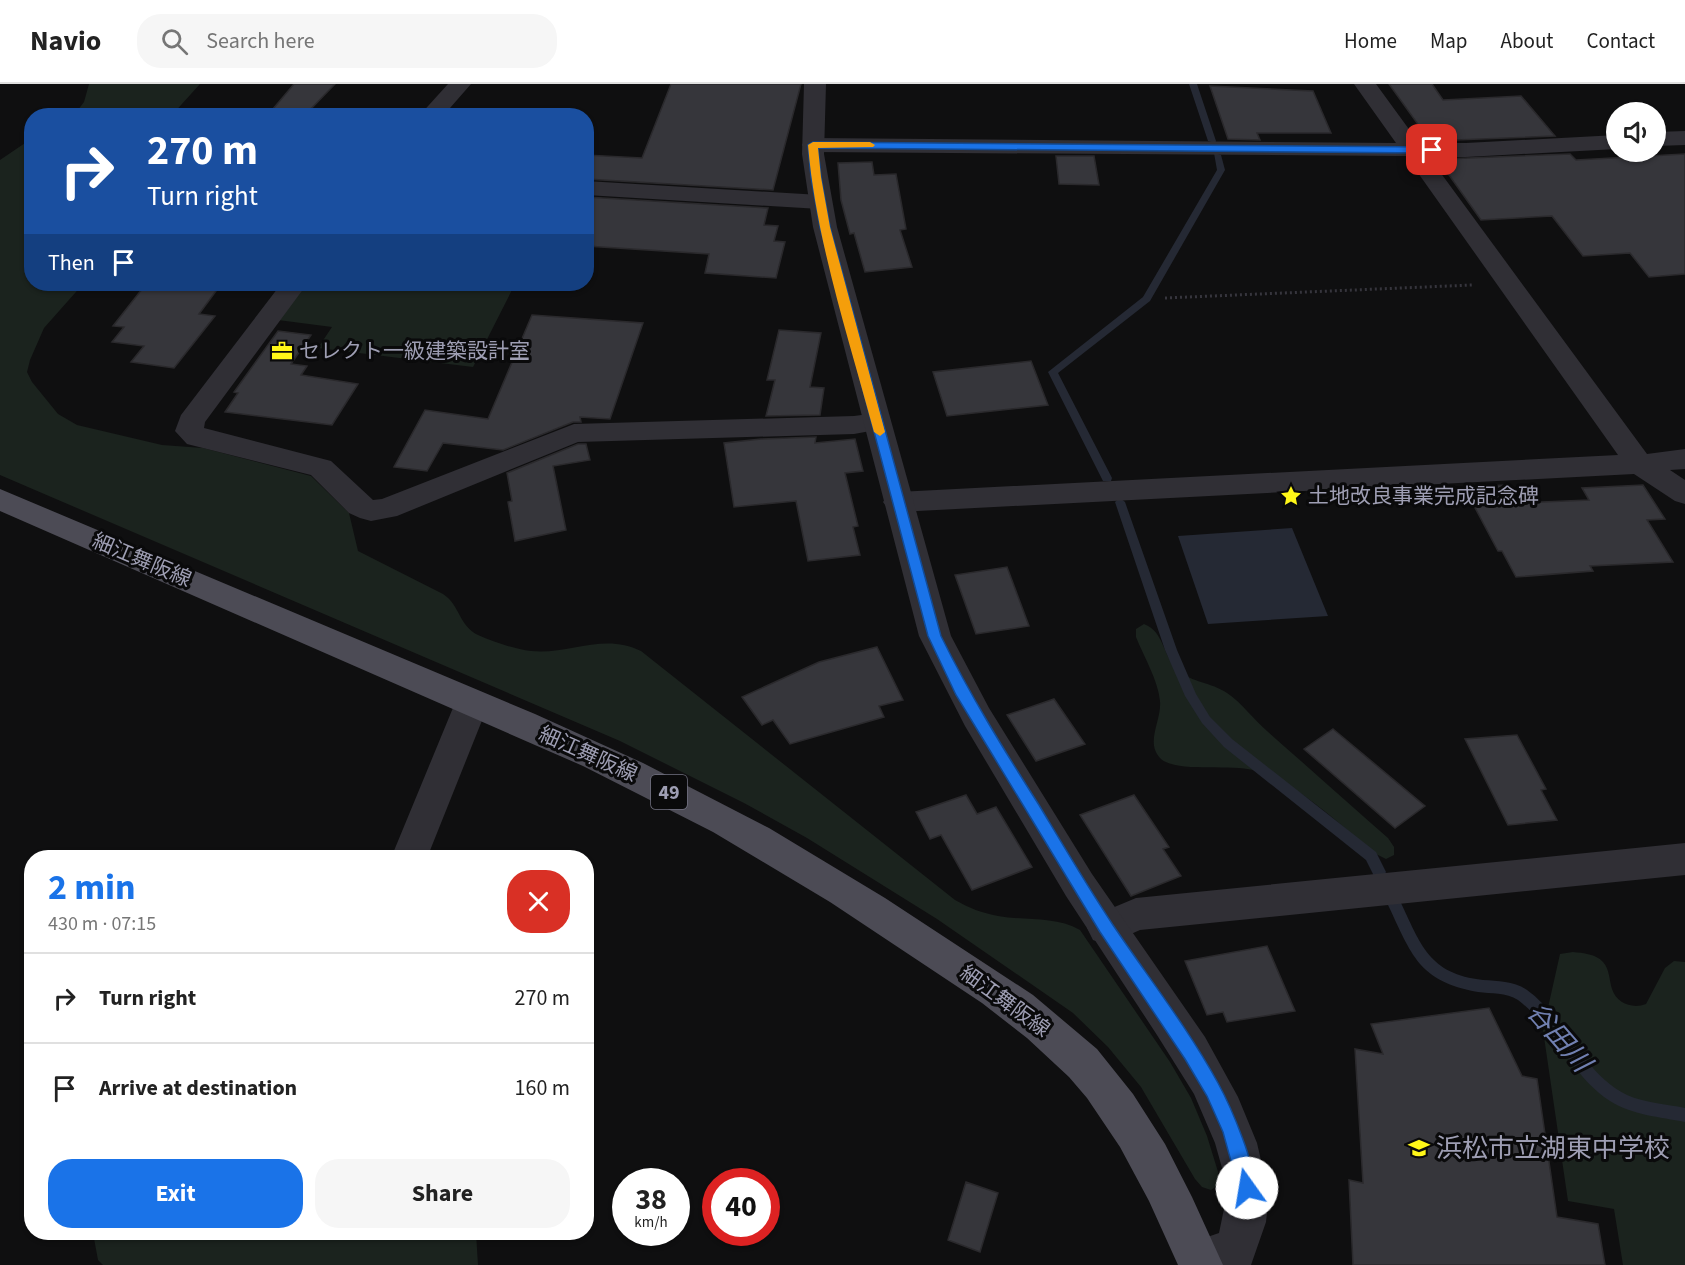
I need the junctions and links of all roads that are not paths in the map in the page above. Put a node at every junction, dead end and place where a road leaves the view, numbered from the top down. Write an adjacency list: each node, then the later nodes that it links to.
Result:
1 (460, 84): 4 (street)
2 (815, 84): 8 (street)
3 (1365, 84): 9 (street)
4 (438, 108)
5 (1685, 138): 6 (street)
6 (1666, 139)
7 (1606, 143): 9 (street)
8 (813, 145): 9 (street); 11 (street)
9 (1415, 150): 15 (street)
10 (594, 188): 11 (street)
11 (820, 201): 13 (street)
12 (289, 291): 13 (street)
13 (877, 422): 18 (street)
14 (1685, 459): 15 (street)
15 (1639, 464): 16 (street); 18 (street)
16 (1685, 494)
17 (0, 499): 19 (main road, 細江舞阪線 / 49)
18 (898, 502): 22 (street)
19 (472, 703): 20 (street); 23 (main road, 細江舞阪線 / 49)
20 (412, 850)
21 (1685, 858): 22 (street)
22 (1106, 928): 23 (street)
23 (1200, 1263)

